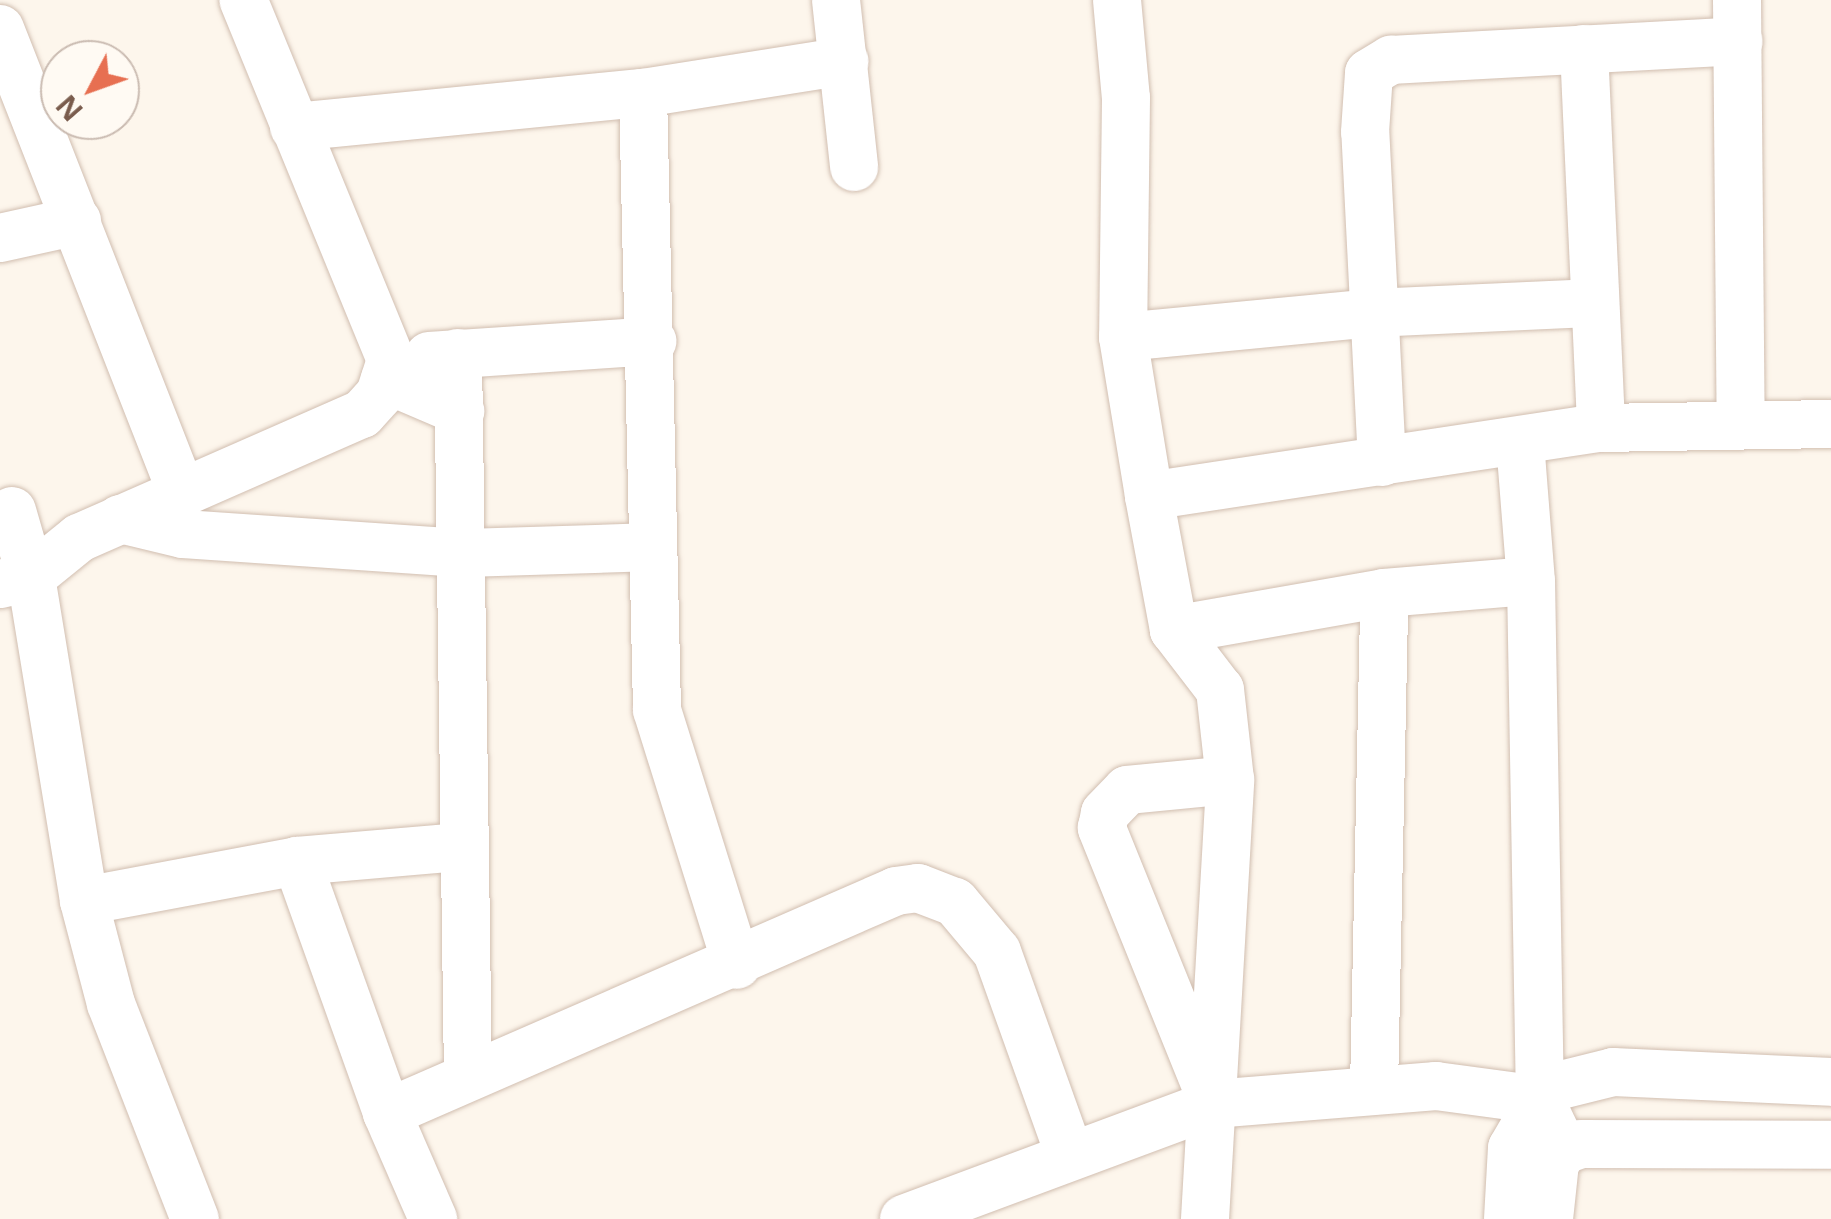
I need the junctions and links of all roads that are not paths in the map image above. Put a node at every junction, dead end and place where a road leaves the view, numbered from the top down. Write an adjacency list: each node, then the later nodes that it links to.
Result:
1 (243, 0): 9 (street)
2 (836, 0): 7 (street)
3 (1117, 0): 15 (street)
4 (1738, 21): 6 (street); 21 (street)
5 (0, 29): 11 (street)
6 (1584, 49): 13 (street); 14 (street)
7 (844, 61): 8 (street); 10 (street)
8 (642, 93): 9 (street); 16 (street)
9 (294, 127): 18 (street)
10 (854, 167)
11 (77, 221): 12 (street); 25 (street)
12 (0, 238)
13 (1596, 303): 14 (street); 22 (street)
14 (1372, 313): 15 (street); 24 (street)
15 (1123, 336): 26 (street)
16 (652, 341): 17 (street); 29 (street)
17 (458, 353): 18 (street); 19 (street)
18 (388, 369): 19 (street); 25 (street)
19 (460, 411): 30 (street)
20 (1831, 424): 21 (street)
21 (1741, 425): 22 (street)
22 (1601, 428): 23 (street)
23 (1520, 442): 24 (street); 32 (street)
24 (1382, 462): 26 (street)
25 (182, 494): 28 (street)
26 (1149, 496): 34 (street)
27 (6, 512): 28 (street); 31 (street)
28 (99, 529): 30 (street); 31 (street)
29 (654, 547): 30 (street); 39 (street)
30 (465, 554): 36 (street)
31 (16, 581): 38 (street)
32 (1532, 581): 33 (street); 43 (street)
33 (1384, 593): 34 (street); 42 (street)
34 (1174, 630): 35 (street)
35 (1230, 780): 44 (street); 44 (street)
36 (460, 847): 37 (street); 40 (street)
37 (296, 860): 38 (street); 45 (street)
38 (84, 900): 49 (street)
39 (737, 965): 40 (street); 48 (street)
40 (468, 1075): 45 (street)
41 (1831, 1082): 43 (street)
42 (1374, 1089): 43 (street); 44 (street)
43 (1540, 1100): 47 (street); 53 (street)
44 (1213, 1104): 48 (street); 52 (street)
45 (387, 1113): 50 (street)
46 (1831, 1145): 47 (street)
47 (1564, 1150): 54 (street)
48 (1069, 1153): 51 (street)
49 (195, 1219)
50 (434, 1219)
51 (904, 1219)
52 (1204, 1219)
53 (1508, 1219)
54 (1549, 1219)

